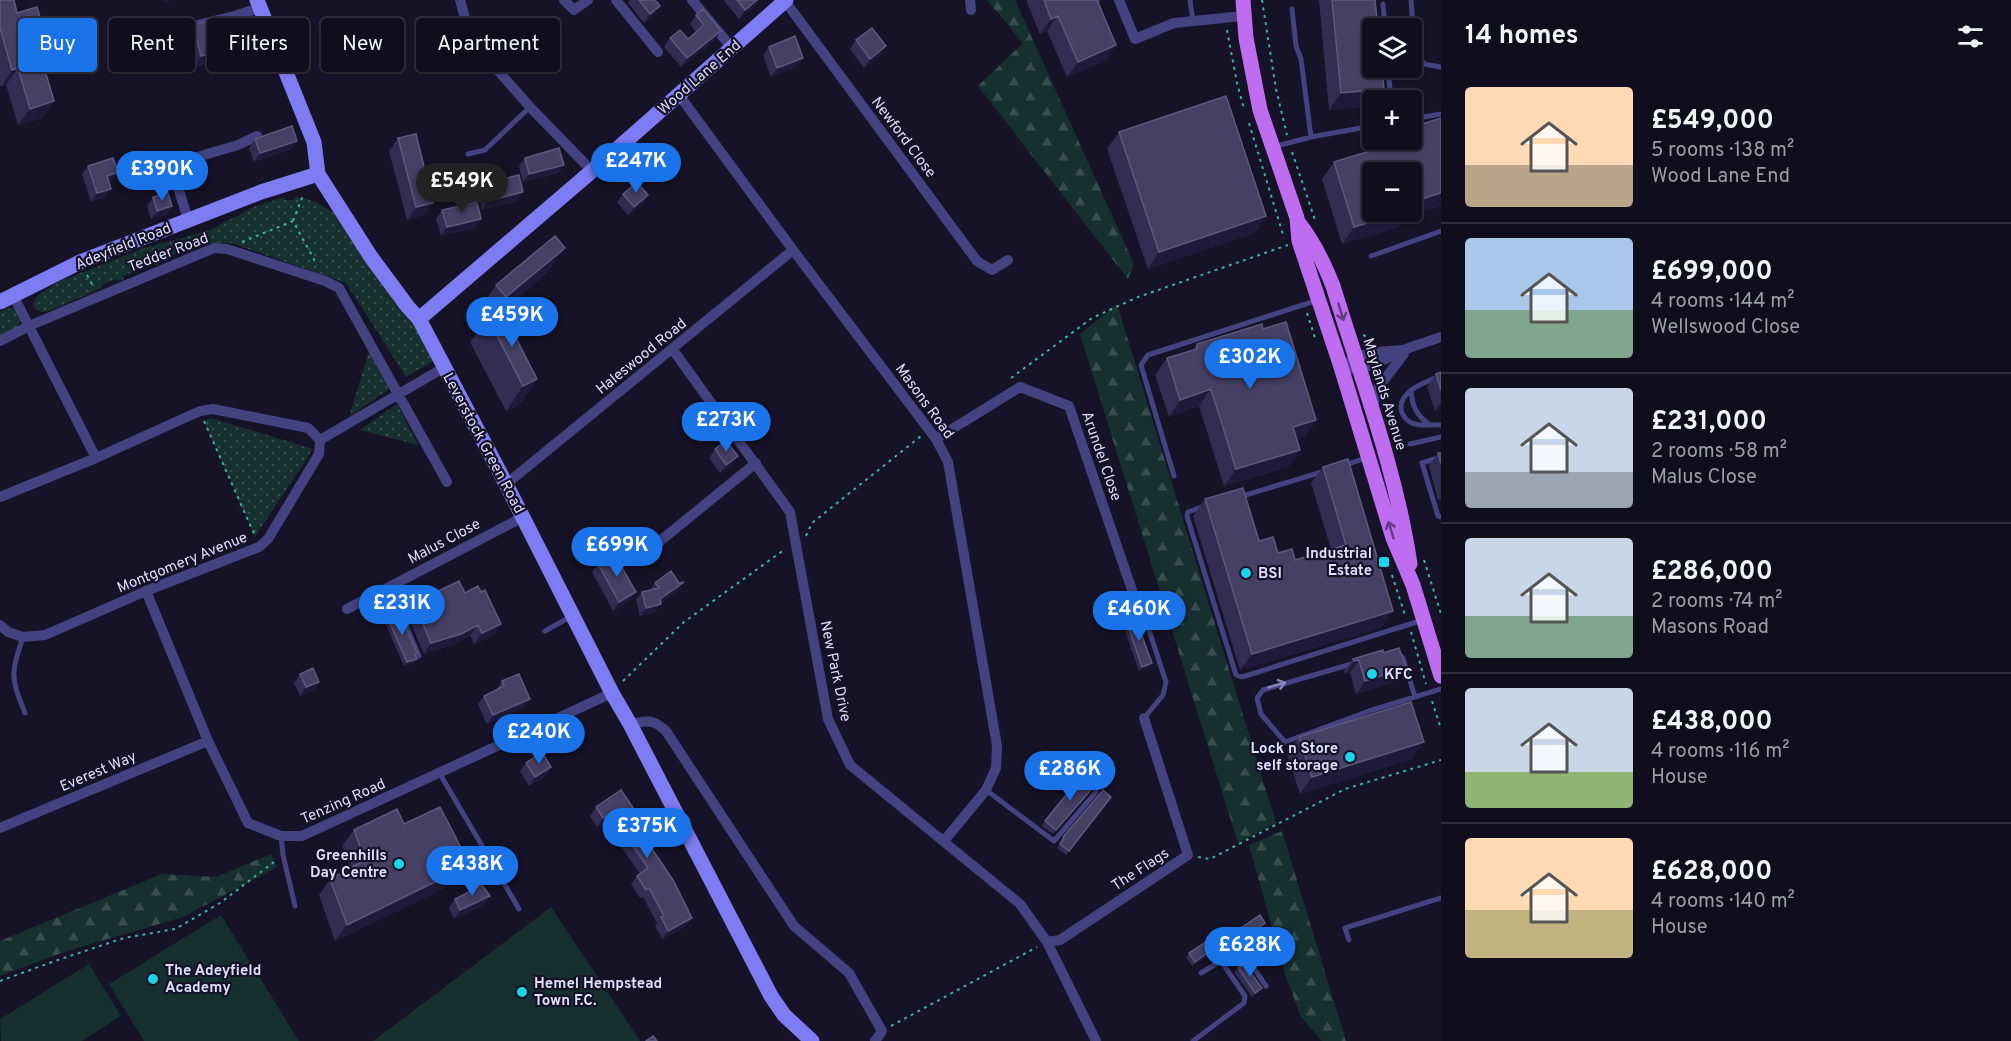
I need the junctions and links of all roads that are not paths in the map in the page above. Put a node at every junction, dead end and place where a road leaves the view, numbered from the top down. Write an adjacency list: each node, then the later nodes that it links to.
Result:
1 (460, 0): 21 (street)
2 (564, 0): 3 (street)
3 (588, 0)
4 (616, 0): 18 (street)
5 (692, 0): 17 (street)
6 (1119, 0): 15 (street)
7 (1190, 0): 15 (lane)
8 (1411, 0): 19 (lane)
9 (786, 1): 17 (street, Wood Lane End); 37 (street, Newford Close)
10 (258, 4): 16 (street); 30 (street)
11 (1383, 4): 14 (lane)
12 (1243, 8): 15 (street); 27 (main road, Maylands Avenue)
13 (1292, 9): 26 (lane)
14 (1384, 18)
15 (1193, 21)
16 (195, 26)
17 (732, 48): 20 (street, Wood Lane End)
18 (658, 52)
19 (1441, 67)
20 (679, 94): 29 (street, Wood Lane End); 34 (street, Masons Road)
21 (530, 107): 28 (lane); 29 (street)
22 (1441, 114): 23 (lane)
23 (1422, 117)
24 (1362, 128): 26 (lane)
25 (257, 136): 31 (street)
26 (1311, 137): 27 (lane)
27 (1272, 147): 32 (main road, Maylands Avenue)
28 (468, 154)
29 (592, 171): 40 (street, Wood Lane End)
30 (318, 174): 31 (street, Adeyfield Road); 40 (street, Leverstock Green Road)
31 (188, 220): 38 (street, Adeyfield Road)
32 (1298, 222): 36 (main road, Maylands Avenue); 39 (main road, Maylands Avenue)
33 (1441, 231): 35 (lane)
34 (793, 250): 45 (street, Haleswood Road); 56 (street, Masons Road)
35 (1371, 256)
36 (1322, 257): 39 (main road); 46 (main road, Maylands Avenue, one-way to 46)
37 (1008, 260)
38 (6, 299): 41 (street)
39 (1311, 303): 48 (main road, Maylands Avenue); 63 (lane)
40 (419, 319): 47 (street, Leverstock Green Road)
41 (29, 326): 43 (street, Tedder Road); 51 (street, Tedder Road); 61 (street)
42 (1441, 338): 44 (street)
43 (0, 341)
44 (1407, 349): 46 (street); 52 (street)
45 (673, 350): 62 (street, New Park Drive); 65 (street, Haleswood Road)
46 (1358, 363): 48 (street); 52 (main road, Maylands Avenue)
47 (445, 367): 51 (street); 65 (street, Leverstock Green Road)
48 (1341, 368): 59 (main road, Maylands Avenue)
49 (1441, 376): 50 (lane)
50 (1411, 390): 53 (lane); 53 (lane)
51 (397, 395): 57 (street); 64 (street, Tedder Road)
52 (1374, 416): 59 (main road); 73 (main road, Maylands Avenue)
53 (1429, 424): 54 (lane)
54 (1441, 425)
55 (1441, 437): 58 (lane)
56 (936, 439): 74 (street, Arundel Close); 95 (street, Masons Road)
57 (320, 440): 61 (street); 75 (street, Montgomery Avenue)
58 (1410, 444)
59 (1368, 456): 67 (lane); 73 (main road, Maylands Avenue, one-way to 59)
60 (1441, 457): 70 (lane)
61 (96, 458): 66 (street)
62 (756, 463): 71 (street); 99 (street, New Park Drive)
63 (1174, 476)
64 (447, 482)
65 (506, 484): 69 (street, Leverstock Green Road)
66 (0, 497)
67 (1235, 498)
68 (1207, 506): 78 (lane)
69 (523, 516): 72 (street, Malus Close); 77 (street, Leverstock Green Road)
70 (1441, 517)
71 (638, 560)
72 (395, 584): 76 (street, Malus Close); 84 (lane)
73 (1413, 585): 78 (main road, Maylands Avenue)
74 (1132, 590)
75 (146, 591): 82 (street, Montgomery Avenue); 93 (street, Tenzing Road)
76 (347, 609)
77 (574, 615): 81 (lane); 88 (street, Leverstock Green Road)
78 (1424, 620): 86 (main road, Maylands Avenue)
79 (1147, 624): 91 (lane)
80 (0, 625): 82 (street)
81 (544, 631)
82 (23, 637): 90 (lane)
83 (1396, 651): 89 (lane)
84 (419, 656)
85 (1362, 660): 89 (lane, one-way to 85)
86 (1441, 676)
87 (1441, 689): 89 (lane)
88 (612, 693): 92 (street, Leverstock Green Road); 94 (street, Tenzing Road)
89 (1415, 697)
90 (25, 713)
91 (1144, 718): 105 (street, The Flags)
92 (630, 724): 110 (street); 111 (street, Leverstock Green Road)
93 (207, 741): 97 (street, Everest Way); 98 (street, Tenzing Road)
94 (440, 774): 98 (street, Tenzing Road); 102 (lane)
95 (986, 790): 96 (lane); 99 (street, Masons Road)
96 (1096, 792)
97 (0, 828)
98 (281, 836): 101 (lane)
99 (944, 841): 105 (street, New Park Drive)
100 (1441, 898): 104 (lane)
101 (295, 906)
102 (519, 909)
103 (1265, 935): 106 (lane)
104 (1349, 940)
105 (1047, 942): 112 (street, New Park Drive)
106 (1242, 951): 107 (lane); 109 (lane)
107 (1223, 964): 108 (lane); 113 (lane)
108 (1201, 973)
109 (1266, 986)
110 (878, 1036)
111 (813, 1041)
112 (1096, 1041)
113 (1193, 1041)

